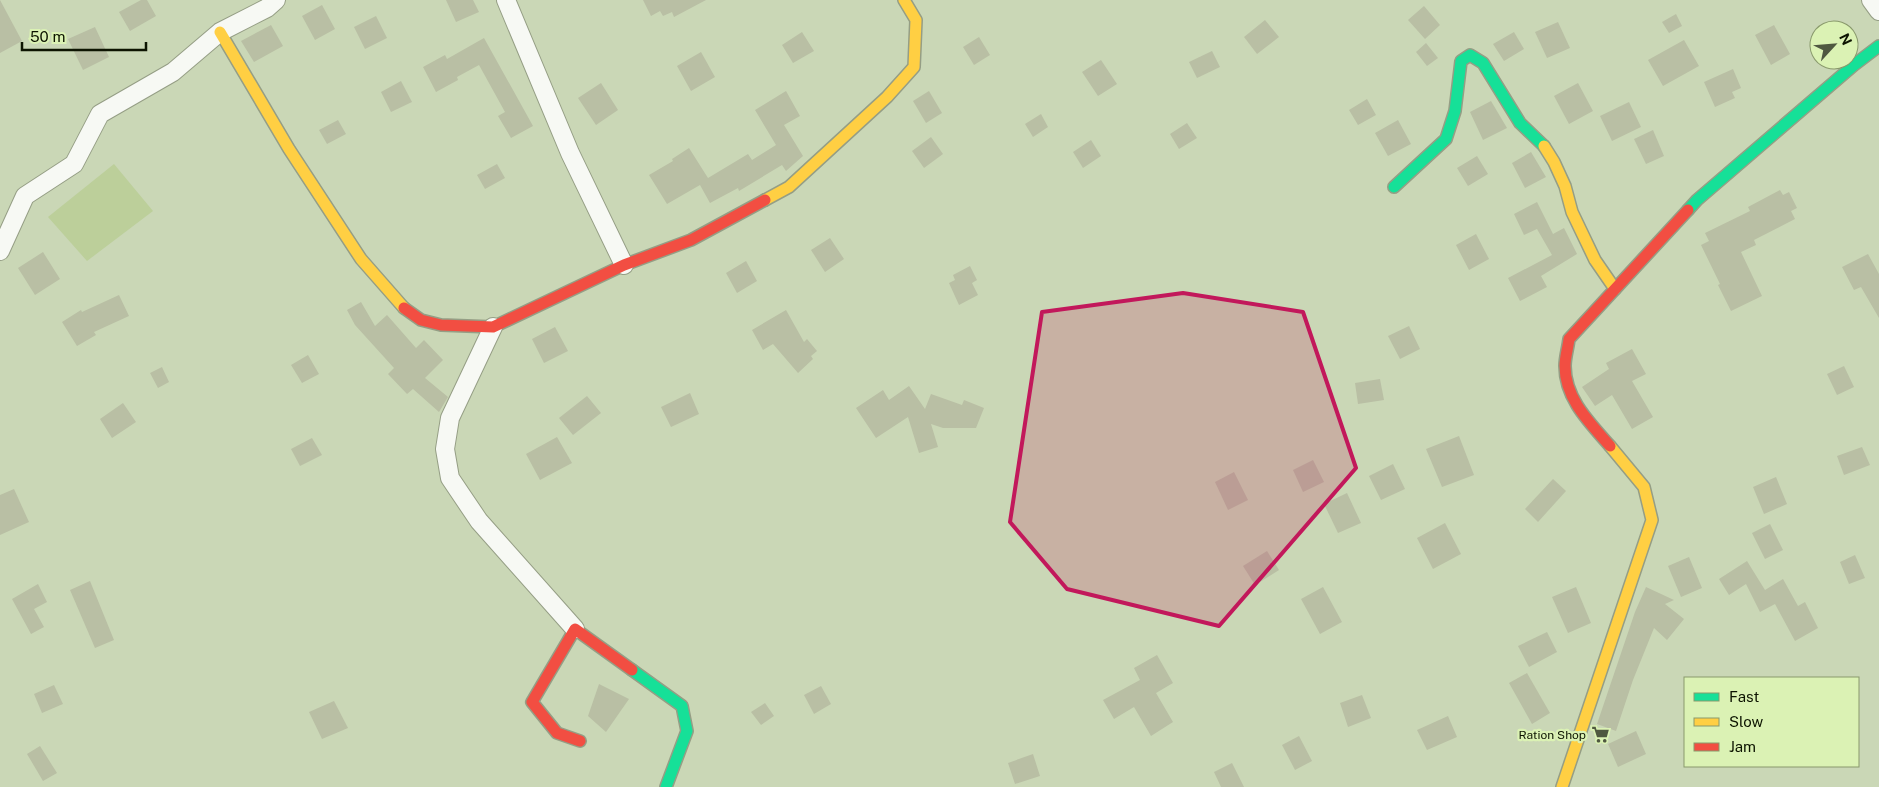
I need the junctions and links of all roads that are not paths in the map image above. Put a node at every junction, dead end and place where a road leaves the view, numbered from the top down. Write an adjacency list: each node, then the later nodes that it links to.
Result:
1 (276, 0): 6 (street)
2 (506, 0): 10 (street)
3 (904, 0): 10 (street)
4 (1871, 0): 5 (street)
5 (1879, 11)
6 (220, 32): 9 (street); 12 (street)
7 (1879, 46): 11 (street)
8 (1394, 187): 11 (street)
9 (0, 251)
10 (624, 266): 12 (street)
11 (1615, 289): 16 (street)
12 (493, 327): 13 (street)
13 (575, 629): 14 (street); 15 (street)
14 (580, 741)
15 (666, 787)
16 (1562, 787)

